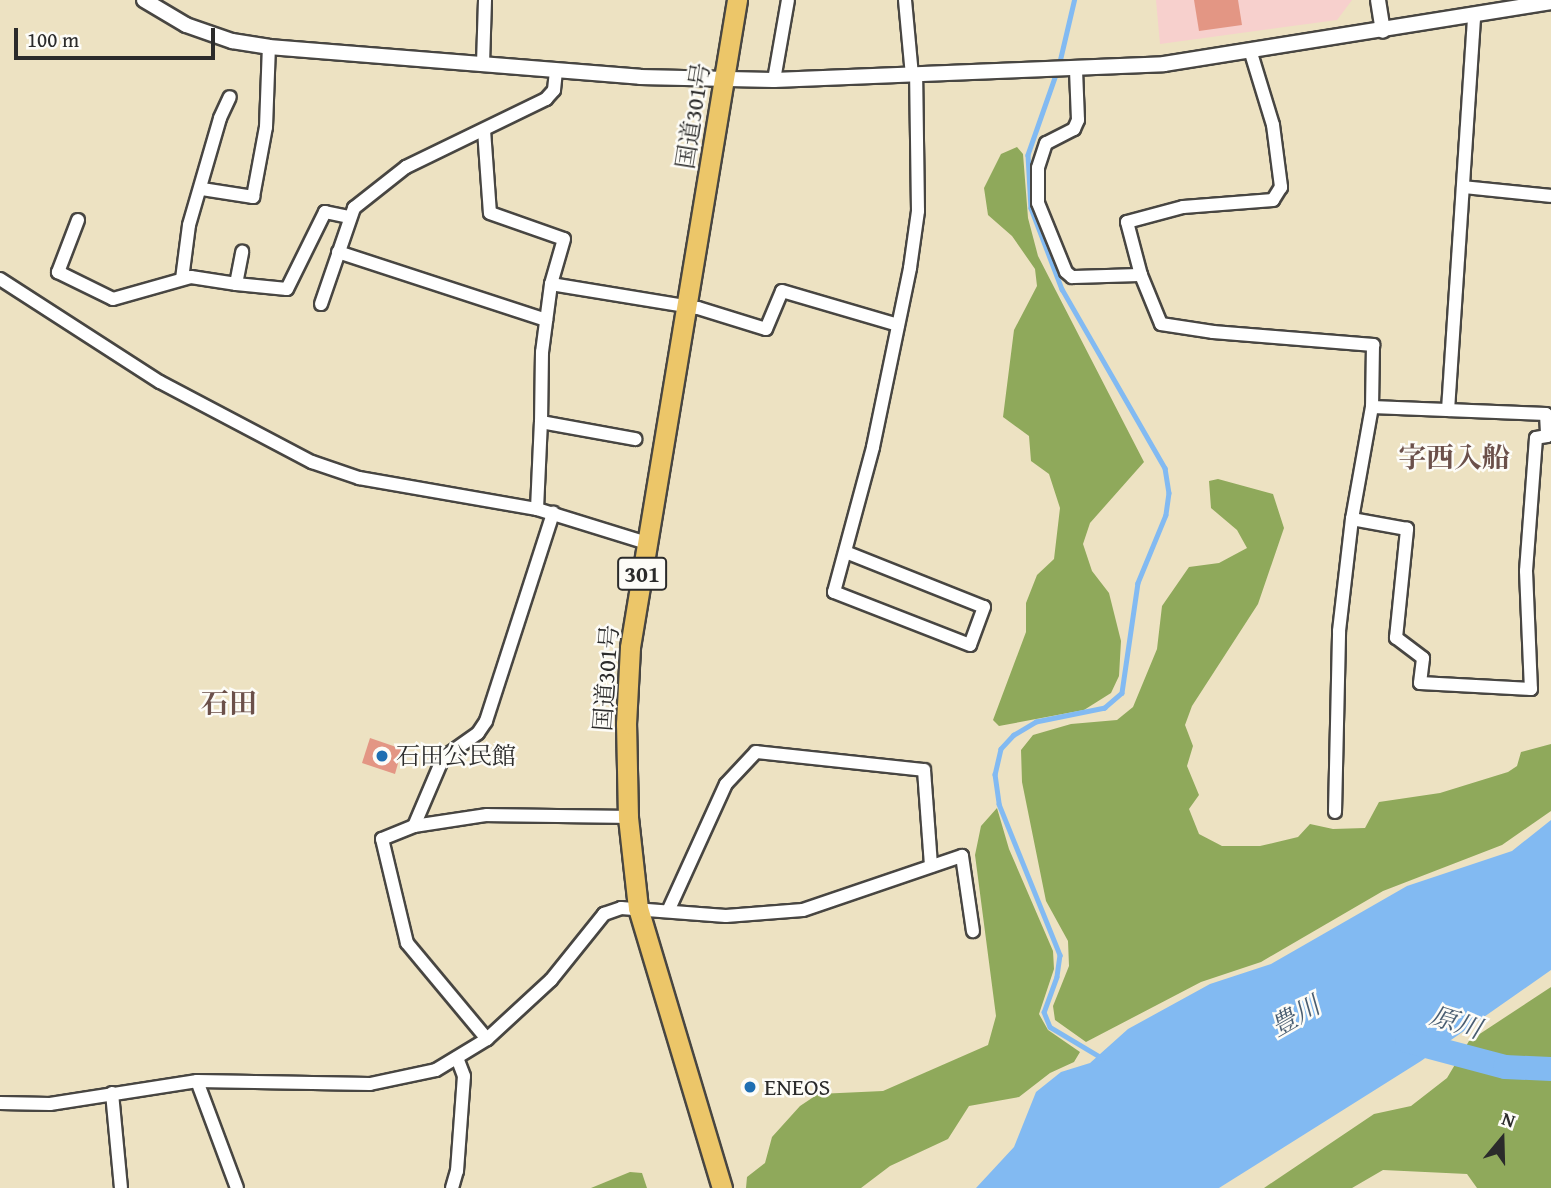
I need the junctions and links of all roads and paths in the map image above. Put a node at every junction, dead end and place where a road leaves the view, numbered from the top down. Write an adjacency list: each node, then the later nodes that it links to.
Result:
1 (144, 0): 10 (street)
2 (485, 0): 12 (street)
3 (737, 0): 16 (highway, 国道301号 / 301)
4 (788, 0): 17 (street)
5 (905, 0): 15 (street)
6 (1378, 0): 9 (street)
7 (1551, 2): 8 (street)
8 (1474, 16): 9 (street); 20 (street)
9 (1383, 31): 11 (street)
10 (269, 47): 12 (street); 21 (street)
11 (1251, 53): 13 (street); 27 (street)
12 (483, 64): 14 (street)
13 (1071, 70): 15 (street); 27 (street)
14 (556, 71): 16 (street); 19 (street)
15 (914, 75): 17 (street); 35 (street)
16 (723, 80): 17 (street); 33 (highway, 国道301号 / 301)
17 (774, 80)
18 (230, 97): 21 (street)
19 (484, 130): 23 (street); 31 (street)
20 (1463, 187): 22 (street); 37 (street)
21 (202, 189): 29 (street)
22 (1551, 196)
23 (349, 217): 26 (street); 30 (street)
24 (78, 220): 29 (street)
25 (242, 252): 30 (street)
26 (338, 252): 32 (street); 34 (street)
27 (1141, 275): 36 (street)
28 (0, 279): 41 (street)
29 (181, 279): 30 (street)
30 (236, 284)
31 (551, 284): 33 (street); 34 (street)
32 (321, 304)
33 (687, 308): 35 (street); 44 (highway, 国道301号 / 301)
34 (546, 320): 38 (street)
35 (898, 326): 45 (street)
36 (1372, 407): 37 (street); 43 (street)
37 (1448, 410): 39 (street)
38 (541, 422): 40 (street); 41 (street)
39 (1549, 436): 43 (street)
40 (635, 439)
41 (537, 509): 42 (street)
42 (554, 513): 44 (street); 48 (street)
43 (1352, 519): 46 (street)
44 (648, 544): 47 (highway, 国道301号 / 301)
45 (848, 553): 45 (street)
46 (1335, 812)
47 (628, 817): 48 (street); 50 (highway, 国道301号 / 301)
48 (414, 827): 53 (street)
49 (931, 866): 51 (street); 51 (street); 52 (street)
50 (638, 908): 51 (street); 53 (street); 61 (highway, 国道301号 / 301)
51 (669, 909)
52 (973, 931)
53 (487, 1039): 54 (street)
54 (458, 1060): 55 (street); 60 (street)
55 (197, 1082): 56 (street); 59 (street)
56 (112, 1093): 57 (street); 58 (street)
57 (0, 1103)
58 (121, 1188)
59 (237, 1188)
60 (452, 1188)
61 (722, 1188)

